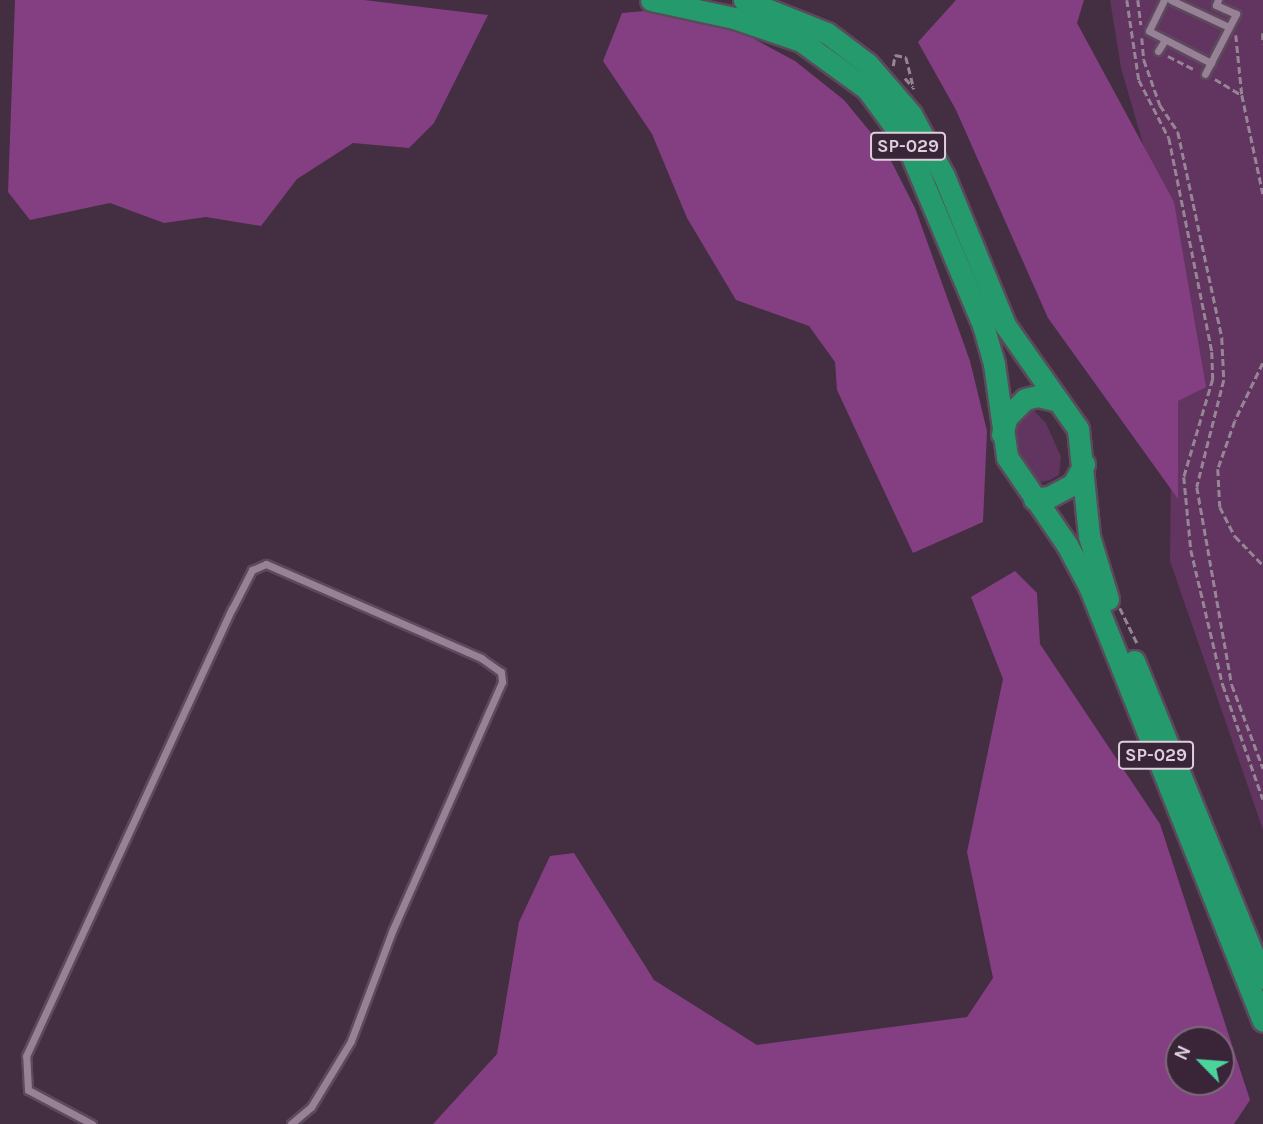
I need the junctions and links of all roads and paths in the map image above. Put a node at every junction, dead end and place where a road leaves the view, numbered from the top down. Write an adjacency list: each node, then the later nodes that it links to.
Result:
1 (651, 0): 22 (highway, SP-029)
2 (744, 0): 21 (highway, SP-029)
3 (1127, 0): 27 (path)
4 (1138, 0): 13 (path)
5 (1164, 0): 11 (street)
6 (1171, 0): 9 (street)
7 (1218, 0): 8 (street)
8 (1236, 14): 9 (street); 18 (path)
9 (1229, 27): 15 (street)
10 (1263, 33): 12 (path)
11 (1165, 40): 14 (street); 15 (street)
12 (1263, 44)
13 (1144, 46): 14 (path); 26 (path)
14 (1158, 51): 16 (path)
15 (1211, 63): 16 (street)
16 (1205, 74): 18 (path)
17 (913, 87): 17 (path)
18 (1242, 95): 19 (path)
19 (1263, 194)
20 (1263, 363): 25 (path)
21 (1058, 401): 22 (highway); 23 (highway, SP-029)
22 (1002, 437): 24 (highway, SP-029)
23 (1084, 464): 24 (highway); 28 (highway, SP-029)
24 (1034, 499): 29 (highway, SP-029)
25 (1263, 565)
26 (1263, 768)
27 (1263, 799)
28 (1263, 978)
29 (1263, 1020)
30 (92, 1124): 31 (street)
31 (290, 1124)

